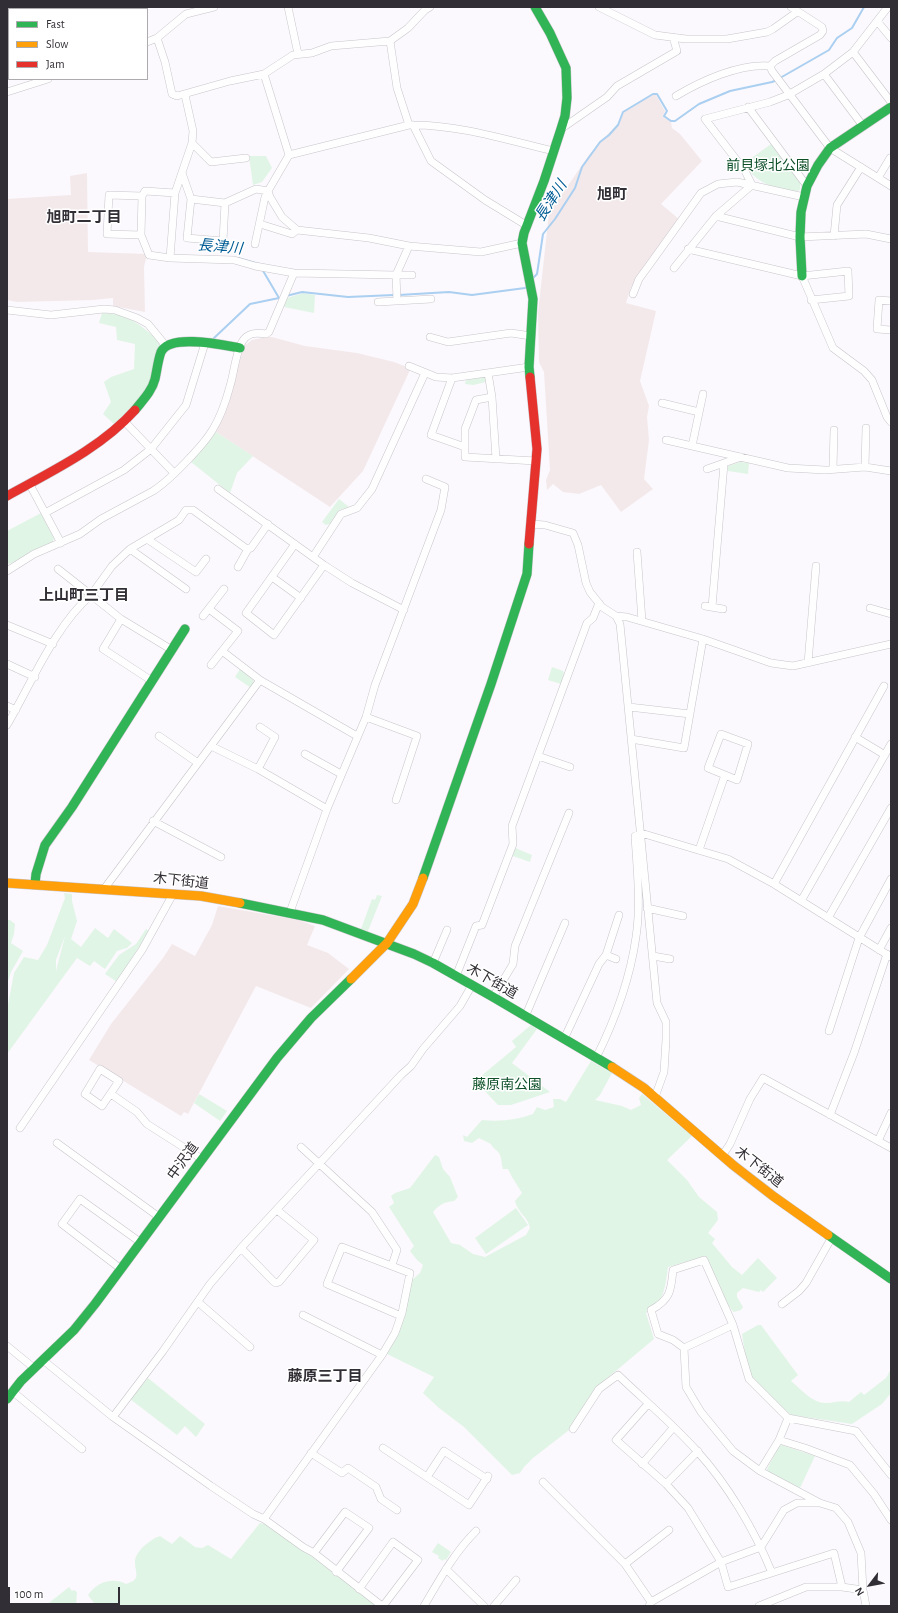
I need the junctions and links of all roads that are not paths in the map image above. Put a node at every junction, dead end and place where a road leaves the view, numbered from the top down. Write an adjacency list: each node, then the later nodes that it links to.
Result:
1 (214, 7): 11 (street)
2 (288, 7): 16 (street)
3 (534, 7): 30 (street)
4 (599, 7): 10 (street)
5 (791, 7): 8 (street)
6 (888, 7): 9 (street)
7 (427, 8): 13 (street)
8 (798, 12): 10 (street); 17 (street)
9 (877, 20): 12 (street); 15 (street)
10 (673, 37): 30 (street)
11 (157, 38): 14 (street); 22 (street)
12 (891, 38)
13 (390, 41): 16 (street); 28 (street)
14 (148, 42)
15 (853, 52): 19 (street); 25 (street)
16 (298, 54): 18 (street)
17 (770, 66): 23 (street); 24 (street)
18 (264, 74): 22 (street); 34 (street)
19 (824, 74): 23 (street); 29 (street)
20 (45, 80): 21 (street)
21 (7, 92)
22 (185, 95): 31 (street)
23 (788, 95): 27 (street); 32 (street)
24 (676, 96)
25 (891, 102)
26 (891, 107): 29 (street)
27 (748, 108): 40 (street); 41 (street)
28 (411, 125): 33 (street); 34 (street); 51 (street)
29 (863, 126): 32 (street)
30 (561, 129): 33 (street)
31 (192, 143): 35 (street); 38 (street)
32 (830, 148): 37 (street); 41 (street)
33 (553, 152): 51 (street)
34 (289, 155): 43 (street)
35 (246, 158)
36 (890, 158): 39 (street)
37 (861, 167): 39 (street); 54 (street)
38 (182, 172): 44 (street); 46 (street)
39 (878, 178): 42 (street)
40 (752, 185): 47 (street); 49 (street); 67 (street)
41 (807, 186): 47 (street)
42 (891, 186)
43 (268, 191): 48 (street); 50 (street); 52 (street)
44 (175, 193): 45 (street); 61 (street)
45 (142, 196): 53 (street); 53 (street)
46 (191, 198): 48 (street); 48 (street)
47 (804, 198): 55 (street)
48 (226, 202)
49 (716, 216): 55 (street); 60 (street)
50 (260, 224): 52 (street); 58 (street)
51 (526, 225): 57 (street)
52 (297, 230): 59 (street)
53 (141, 235): 61 (street)
54 (834, 236): 55 (street); 56 (street)
55 (800, 237): 66 (street)
56 (891, 239)
57 (522, 243): 59 (street); 75 (street, 中沢道)
58 (255, 244)
59 (409, 246): 64 (street)
60 (688, 249): 62 (street); 66 (street)
61 (170, 258): 63 (street)
62 (674, 268)
63 (294, 273): 64 (street); 79 (street)
64 (396, 275): 65 (street); 69 (street)
65 (412, 275)
66 (802, 276): 70 (street); 70 (street)
67 (633, 294)
68 (431, 299): 69 (street)
69 (397, 300): 72 (street)
70 (811, 300): 90 (street)
71 (891, 301): 74 (street)
72 (378, 302)
73 (7, 310): 78 (street)
74 (891, 330)
75 (531, 336): 76 (street); 81 (street, 中沢道)
76 (430, 337)
77 (205, 343): 78 (street); 79 (street); 96 (street)
78 (166, 346): 89 (street)
79 (240, 348): 105 (street)
80 (409, 366): 82 (street)
81 (529, 367): 83 (street); 99 (street, 中沢道)
82 (425, 373): 84 (street); 119 (street)
83 (488, 373): 84 (street); 86 (street)
84 (452, 378): 95 (street)
85 (703, 394): 88 (street)
86 (492, 397): 95 (street); 98 (street)
87 (662, 403): 88 (street)
88 (699, 412): 94 (street)
89 (124, 421): 96 (street); 107 (street)
90 (891, 422)
91 (866, 428): 101 (street)
92 (834, 430): 103 (street)
93 (666, 440): 94 (street)
94 (692, 446): 97 (street)
95 (465, 447): 98 (street)
96 (151, 449): 105 (street); 110 (street)
97 (741, 457): 100 (street); 103 (street)
98 (496, 459): 99 (street)
99 (536, 461): 112 (street, 中沢道)
100 (724, 464): 102 (street); 134 (street)
101 (865, 467): 103 (street); 104 (street)
102 (707, 469)
103 (833, 469)
104 (891, 471)
105 (174, 472): 114 (street)
106 (426, 478): 135 (street)
107 (29, 483): 109 (street); 110 (street)
108 (218, 489): 111 (street)
109 (7, 496)
110 (45, 513): 114 (street)
111 (268, 524): 115 (street); 117 (street)
112 (531, 524): 131 (street); 200 (street, 中沢道)
113 (147, 539): 116 (street); 117 (street); 120 (street)
114 (60, 542): 125 (street)
115 (295, 544): 119 (street); 126 (street)
116 (130, 549): 127 (street); 129 (street)
117 (248, 549): 123 (street)
118 (637, 552): 140 (street)
119 (313, 557): 121 (street)
120 (206, 559)
121 (324, 565): 130 (street); 135 (street)
122 (816, 566): 148 (street)
123 (238, 567)
124 (58, 569): 129 (street)
125 (7, 571)
126 (272, 577): 130 (street); 130 (street)
127 (186, 589)
128 (224, 589): 133 (street)
129 (90, 595): 139 (street); 144 (street)
130 (301, 598)
131 (599, 603): 138 (street); 170 (street)
132 (870, 608): 136 (street)
133 (209, 609): 137 (street); 147 (street)
134 (723, 609)
135 (404, 610): 159 (street)
136 (891, 614)
137 (203, 616)
138 (616, 616): 140 (street); 156 (street)
139 (121, 619): 146 (street); 153 (street)
140 (642, 621): 143 (street)
141 (7, 625): 144 (street)
142 (185, 629): 146 (street)
143 (703, 639): 148 (street); 158 (street)
144 (53, 644): 151 (street)
145 (889, 647): 148 (street)
146 (172, 650): 153 (street)
147 (222, 651): 150 (street); 152 (street)
148 (808, 663)
149 (7, 664): 151 (street)
150 (211, 665)
151 (34, 677): 157 (street)
152 (260, 680): 163 (street); 167 (street)
153 (152, 682): 186 (street)
154 (884, 686): 164 (street)
155 (7, 706): 157 (street)
156 (629, 707): 158 (street); 165 (street)
157 (16, 710): 160 (street)
158 (690, 714): 165 (street)
159 (366, 717): 163 (street); 176 (street)
160 (7, 725)
161 (260, 727): 173 (street)
162 (159, 736): 171 (street)
163 (357, 736): 174 (street)
164 (855, 737): 169 (street); 187 (street)
165 (631, 739): 181 (street)
166 (891, 744): 169 (street)
167 (211, 746): 171 (street); 173 (street)
168 (305, 754): 174 (street)
169 (885, 755): 190 (street)
170 (538, 756): 172 (street); 208 (street)
171 (198, 763): 180 (street)
172 (570, 767)
173 (258, 769): 178 (street)
174 (341, 774): 178 (street)
175 (726, 775): 175 (street); 182 (street)
176 (396, 800)
177 (891, 808): 195 (street)
178 (327, 809): 192 (street)
179 (569, 813): 210 (street)
180 (153, 822): 183 (street); 188 (street)
181 (641, 833): 182 (street); 191 (street); 214 (street)
182 (699, 850): 187 (street)
183 (222, 857)
184 (891, 879): 199 (street)
185 (7, 883): 186 (street, 木下街道)
186 (35, 884): 188 (street, 木下街道)
187 (774, 884): 190 (street)
188 (104, 889): 189 (street, 木下街道)
189 (173, 894): 192 (street, 木下街道); 219 (street)
190 (801, 901): 195 (street)
191 (647, 908): 194 (street); 203 (street)
192 (290, 912): 200 (street, 木下街道)
193 (619, 915): 202 (street)
194 (683, 916)
195 (828, 918): 199 (street)
196 (565, 924): 211 (street)
197 (891, 928): 201 (street)
198 (447, 930): 207 (street)
199 (859, 938): 201 (street); 212 (street)
200 (387, 943): 207 (street, 木下街道); 225 (street, 中沢道)
201 (879, 950): 204 (street)
202 (606, 954): 205 (street); 213 (street)
203 (653, 956): 206 (street); 216 (street)
204 (889, 956): 218 (street)
205 (616, 959)
206 (670, 959)
207 (433, 963): 208 (street, 木下街道)
208 (456, 976): 209 (street, 木下街道)
209 (472, 985): 210 (street, 木下街道); 226 (street)
210 (493, 997): 211 (street, 木下街道)
211 (525, 1017): 213 (street, 木下街道)
212 (829, 1031)
213 (564, 1039): 214 (street, 木下街道)
214 (596, 1058): 216 (street, 木下街道)
215 (110, 1094): 215 (street); 225 (street)
216 (655, 1097): 224 (street, 木下街道)
217 (891, 1113): 220 (street)
218 (830, 1115): 220 (street); 224 (street)
219 (20, 1128)
220 (878, 1141): 223 (street)
221 (57, 1143): 228 (street)
222 (301, 1147): 226 (street)
223 (891, 1148)
224 (722, 1156): 229 (street, 木下街道)
225 (202, 1159): 228 (street, 中沢道)
226 (319, 1163): 227 (street); 232 (street)
227 (277, 1210): 231 (street); 231 (street)
228 (159, 1217): 230 (street, 中沢道)
229 (832, 1237): 234 (street, 木下街道); 236 (street)
230 (140, 1242): 233 (street, 中沢道); 233 (street)
231 (241, 1248): 235 (street)
232 (392, 1266): 238 (street); 238 (street)
233 (121, 1269): 244 (street, 中沢道)
234 (891, 1279)
235 (198, 1302): 241 (street); 248 (street)
236 (782, 1304)
237 (303, 1315): 243 (street)
238 (401, 1316): 243 (street)
239 (732, 1325): 242 (street); 242 (street); 249 (street)
240 (7, 1346): 245 (street)
241 (250, 1347)
242 (684, 1348): 258 (street)
243 (382, 1355): 256 (street)
244 (43, 1360): 245 (street, 中沢道); 248 (street)
245 (34, 1368): 246 (street, 中沢道)
246 (10, 1395): 254 (street)
247 (648, 1404): 250 (street); 251 (street); 257 (street)
248 (113, 1417): 265 (street)
249 (788, 1418): 252 (street); 259 (street)
250 (673, 1428): 255 (street); 257 (street)
251 (573, 1429)
252 (779, 1440): 258 (street); 266 (street)
253 (383, 1448): 260 (street)
254 (82, 1449)
255 (698, 1452): 262 (street); 269 (street)
256 (311, 1453): 264 (street); 265 (street)
257 (642, 1464): 262 (street)
258 (760, 1471): 263 (street)
259 (891, 1475)
260 (427, 1477): 260 (street)
261 (543, 1482): 272 (street)
262 (666, 1484): 271 (street)
263 (820, 1504): 269 (street); 279 (street)
264 (397, 1510)
265 (264, 1519): 270 (street)
266 (891, 1520)
267 (669, 1530): 272 (street)
268 (476, 1531): 273 (street)
269 (761, 1547): 271 (street); 275 (street)
270 (314, 1553): 274 (street); 274 (street)
271 (721, 1562): 275 (street); 280 (street)
272 (625, 1564): 280 (street)
273 (446, 1568): 282 (street); 283 (street)
274 (336, 1572): 278 (street)
275 (772, 1573): 277 (street)
276 (516, 1580): 284 (street)
277 (842, 1587): 279 (street); 285 (street)
278 (359, 1589): 281 (street); 281 (street)
279 (863, 1590): 286 (street)
280 (650, 1604)
281 (382, 1606)
282 (424, 1606)
283 (484, 1606)
284 (494, 1606)
285 (759, 1606)
286 (866, 1606)

